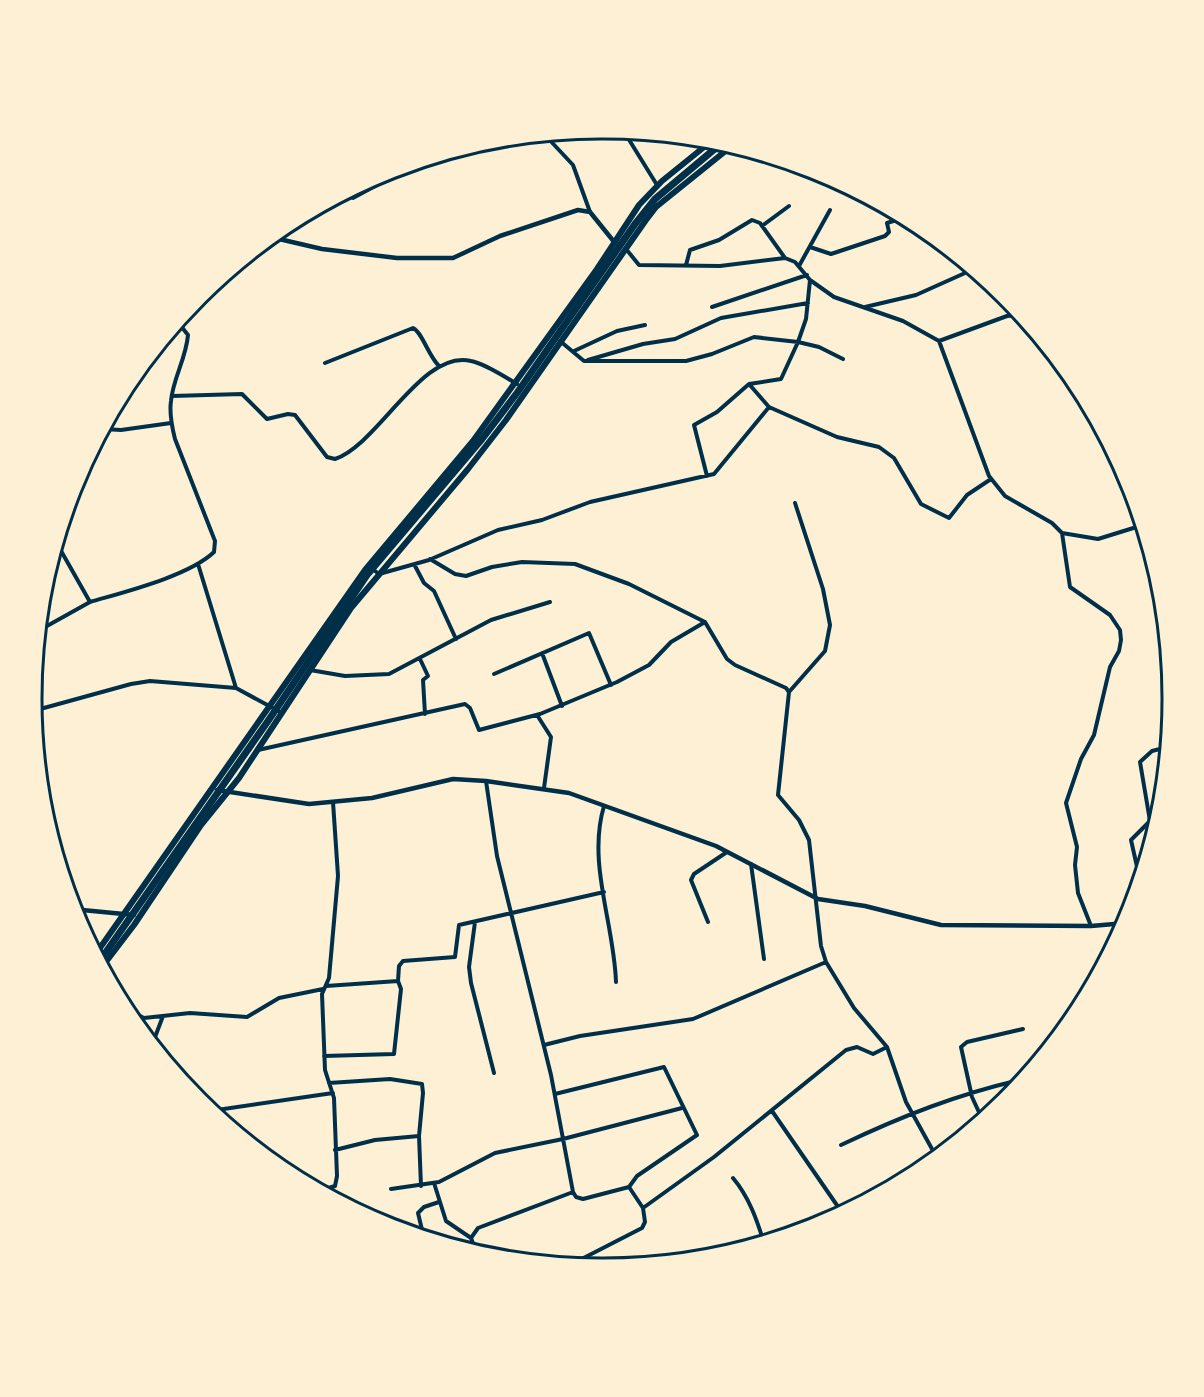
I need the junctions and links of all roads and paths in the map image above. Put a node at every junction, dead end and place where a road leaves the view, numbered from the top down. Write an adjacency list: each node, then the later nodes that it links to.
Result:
1 (629, 140): 6 (street)
2 (551, 141): 9 (street)
3 (703, 148): 6 (main road)
4 (714, 150): 99 (highway)
5 (724, 152): 15 (main road)
6 (657, 186): 13 (main road)
7 (789, 206): 11 (street)
8 (830, 210): 14 (street)
9 (590, 212): 12 (street); 13 (street)
10 (894, 221): 14 (street)
11 (762, 226): 16 (street); 17 (street)
12 (282, 240)
13 (614, 243): 15 (street); 28 (main road)
14 (810, 247): 18 (street)
15 (625, 249): 17 (street); 31 (main road)
16 (785, 258): 17 (street); 18 (street)
17 (686, 266)
18 (799, 266): 20 (street)
19 (966, 273): 24 (street)
20 (807, 275): 21 (street); 23 (street)
21 (810, 280): 22 (street); 24 (street)
22 (808, 303): 30 (street); 34 (street)
23 (712, 307)
24 (864, 308): 29 (street)
25 (1010, 316): 29 (street)
26 (645, 325): 32 (street)
27 (182, 328): 40 (street)
28 (550, 334): 31 (street); 37 (main road)
29 (939, 341): 45 (street)
30 (798, 342): 33 (street); 34 (street); 38 (street)
31 (562, 343): 32 (street); 39 (main road)
32 (574, 351): 34 (street)
33 (843, 359)
34 (584, 361)
35 (325, 363): 36 (street)
36 (439, 366): 37 (street); 40 (street)
37 (515, 383): 39 (street); 53 (main road)
38 (749, 384): 41 (street); 44 (street)
39 (528, 390): 54 (main road)
40 (172, 396): 42 (street)
41 (768, 407): 44 (street); 45 (street)
42 (171, 423): 43 (street); 51 (street)
43 (111, 429)
44 (707, 476): 50 (street)
45 (991, 479): 48 (street)
46 (795, 503): 67 (street)
47 (1135, 528): 48 (street)
48 (1062, 533): 97 (street)
49 (62, 552): 55 (street)
50 (430, 559): 52 (street); 57 (street)
51 (198, 564): 55 (street); 66 (street)
52 (414, 564): 54 (street); 59 (street)
53 (368, 567): 54 (street); 62 (main road)
54 (380, 574): 63 (main road)
55 (90, 602): 58 (street)
56 (550, 603): 59 (street)
57 (705, 622): 65 (street); 67 (street)
58 (47, 626)
59 (456, 639): 61 (street)
60 (542, 653): 64 (street); 65 (street); 68 (street)
61 (420, 659): 63 (street); 72 (street)
62 (298, 666): 63 (street); 69 (main road)
63 (310, 670): 71 (main road)
64 (494, 674)
65 (611, 685): 68 (street)
66 (236, 688): 69 (street); 70 (street)
67 (789, 692): 89 (street)
68 (562, 706): 73 (street)
69 (270, 707): 71 (street); 74 (main road)
70 (42, 708)
71 (282, 713): 76 (main road)
72 (425, 714): 73 (street); 76 (street)
73 (537, 715): 78 (street)
74 (243, 746): 76 (street); 79 (main road)
75 (1159, 749): 83 (street)
76 (257, 750): 80 (main road)
77 (486, 781): 78 (street); 81 (street); 92 (street)
78 (544, 788): 82 (street)
79 (212, 790): 80 (street); 91 (main road)
80 (227, 792): 81 (street); 93 (main road)
81 (333, 802): 105 (street)
82 (605, 805): 85 (street); 88 (street)
83 (1149, 816)
84 (1147, 824): 87 (street)
85 (727, 852): 86 (street); 95 (street)
86 (751, 864): 89 (street); 100 (street)
87 (1136, 864)
88 (604, 892): 92 (street); 104 (street)
89 (818, 899): 97 (street); 102 (street)
90 (84, 910): 91 (street)
91 (126, 913): 93 (street); 98 (main road)
92 (512, 914): 94 (street); 110 (street)
93 (140, 916): 101 (main road)
94 (475, 922): 103 (street); 113 (street)
95 (708, 922)
96 (1114, 924): 97 (street)
97 (1091, 926)
98 (103, 952)
99 (104, 953)
100 (764, 959)
101 (107, 960)
102 (826, 962): 110 (street); 111 (street)
103 (398, 981): 105 (street); 112 (street)
104 (616, 982)
105 (324, 987): 107 (street); 112 (street)
106 (141, 1016): 107 (street)
107 (163, 1016): 109 (street)
108 (1023, 1029): 116 (street)
109 (156, 1036)
110 (544, 1045): 118 (street)
111 (887, 1047): 121 (street); 122 (street)
112 (324, 1056): 115 (street)
113 (494, 1073)
114 (1009, 1082): 116 (street)
115 (329, 1083): 117 (street); 124 (street)
116 (970, 1091): 122 (street); 123 (street)
117 (333, 1093): 120 (street); 127 (street)
118 (555, 1094): 119 (street); 125 (street)
119 (682, 1108): 125 (street); 132 (street)
120 (222, 1109)
121 (772, 1111): 137 (street); 138 (street)
122 (911, 1113): 126 (street); 128 (street)
123 (979, 1113)
124 (419, 1136): 127 (street); 131 (street)
125 (563, 1139): 130 (street); 135 (street)
126 (840, 1145)
127 (335, 1150): 133 (street)
128 (933, 1150)
129 (733, 1178): 140 (street)
130 (434, 1183): 131 (street); 136 (street)
131 (421, 1186): 134 (street)
132 (629, 1187): 135 (street); 138 (street)
133 (330, 1188)
134 (391, 1189)
135 (573, 1192): 141 (street)
136 (439, 1202): 139 (street); 141 (street)
137 (838, 1206)
138 (644, 1208): 143 (street)
139 (421, 1229)
140 (761, 1235)
141 (471, 1238): 142 (street)
142 (473, 1243)
143 (584, 1258)

